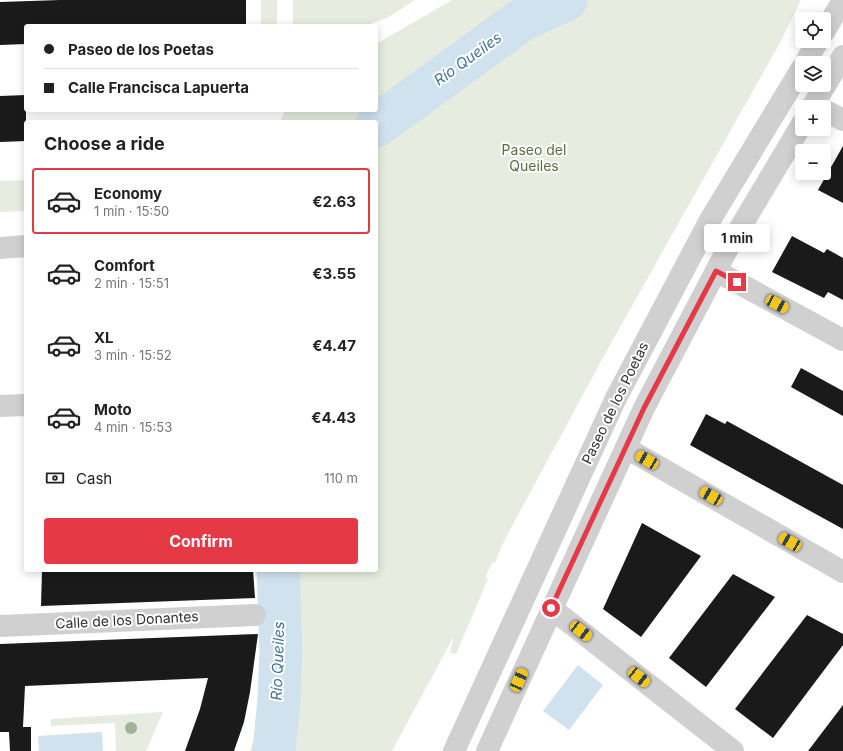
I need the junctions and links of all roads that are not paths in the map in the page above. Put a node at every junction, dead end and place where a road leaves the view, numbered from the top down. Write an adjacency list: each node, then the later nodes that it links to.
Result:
1 (843, 0): 2 (street)
2 (831, 20)
3 (843, 56): 5 (street)
4 (795, 80): 20 (street, Paseo de los Poetas)
5 (821, 100)
6 (831, 114): 7 (street)
7 (843, 120)
8 (795, 136): 11 (street, Paseo de los Poetas)
9 (24, 246): 10 (street)
10 (0, 248)
11 (716, 271): 12 (street); 15 (street, Paseo de los Poetas)
12 (843, 340)
13 (24, 405): 14 (street)
14 (0, 406)
15 (626, 448): 16 (street); 17 (street, Paseo de los Poetas)
16 (843, 572)
17 (551, 608): 21 (street, Paseo de los Poetas); 22 (street)
18 (255, 614): 19 (street, Calle de los Donantes)
19 (0, 626)
20 (454, 751)
21 (487, 751)
22 (733, 751)

